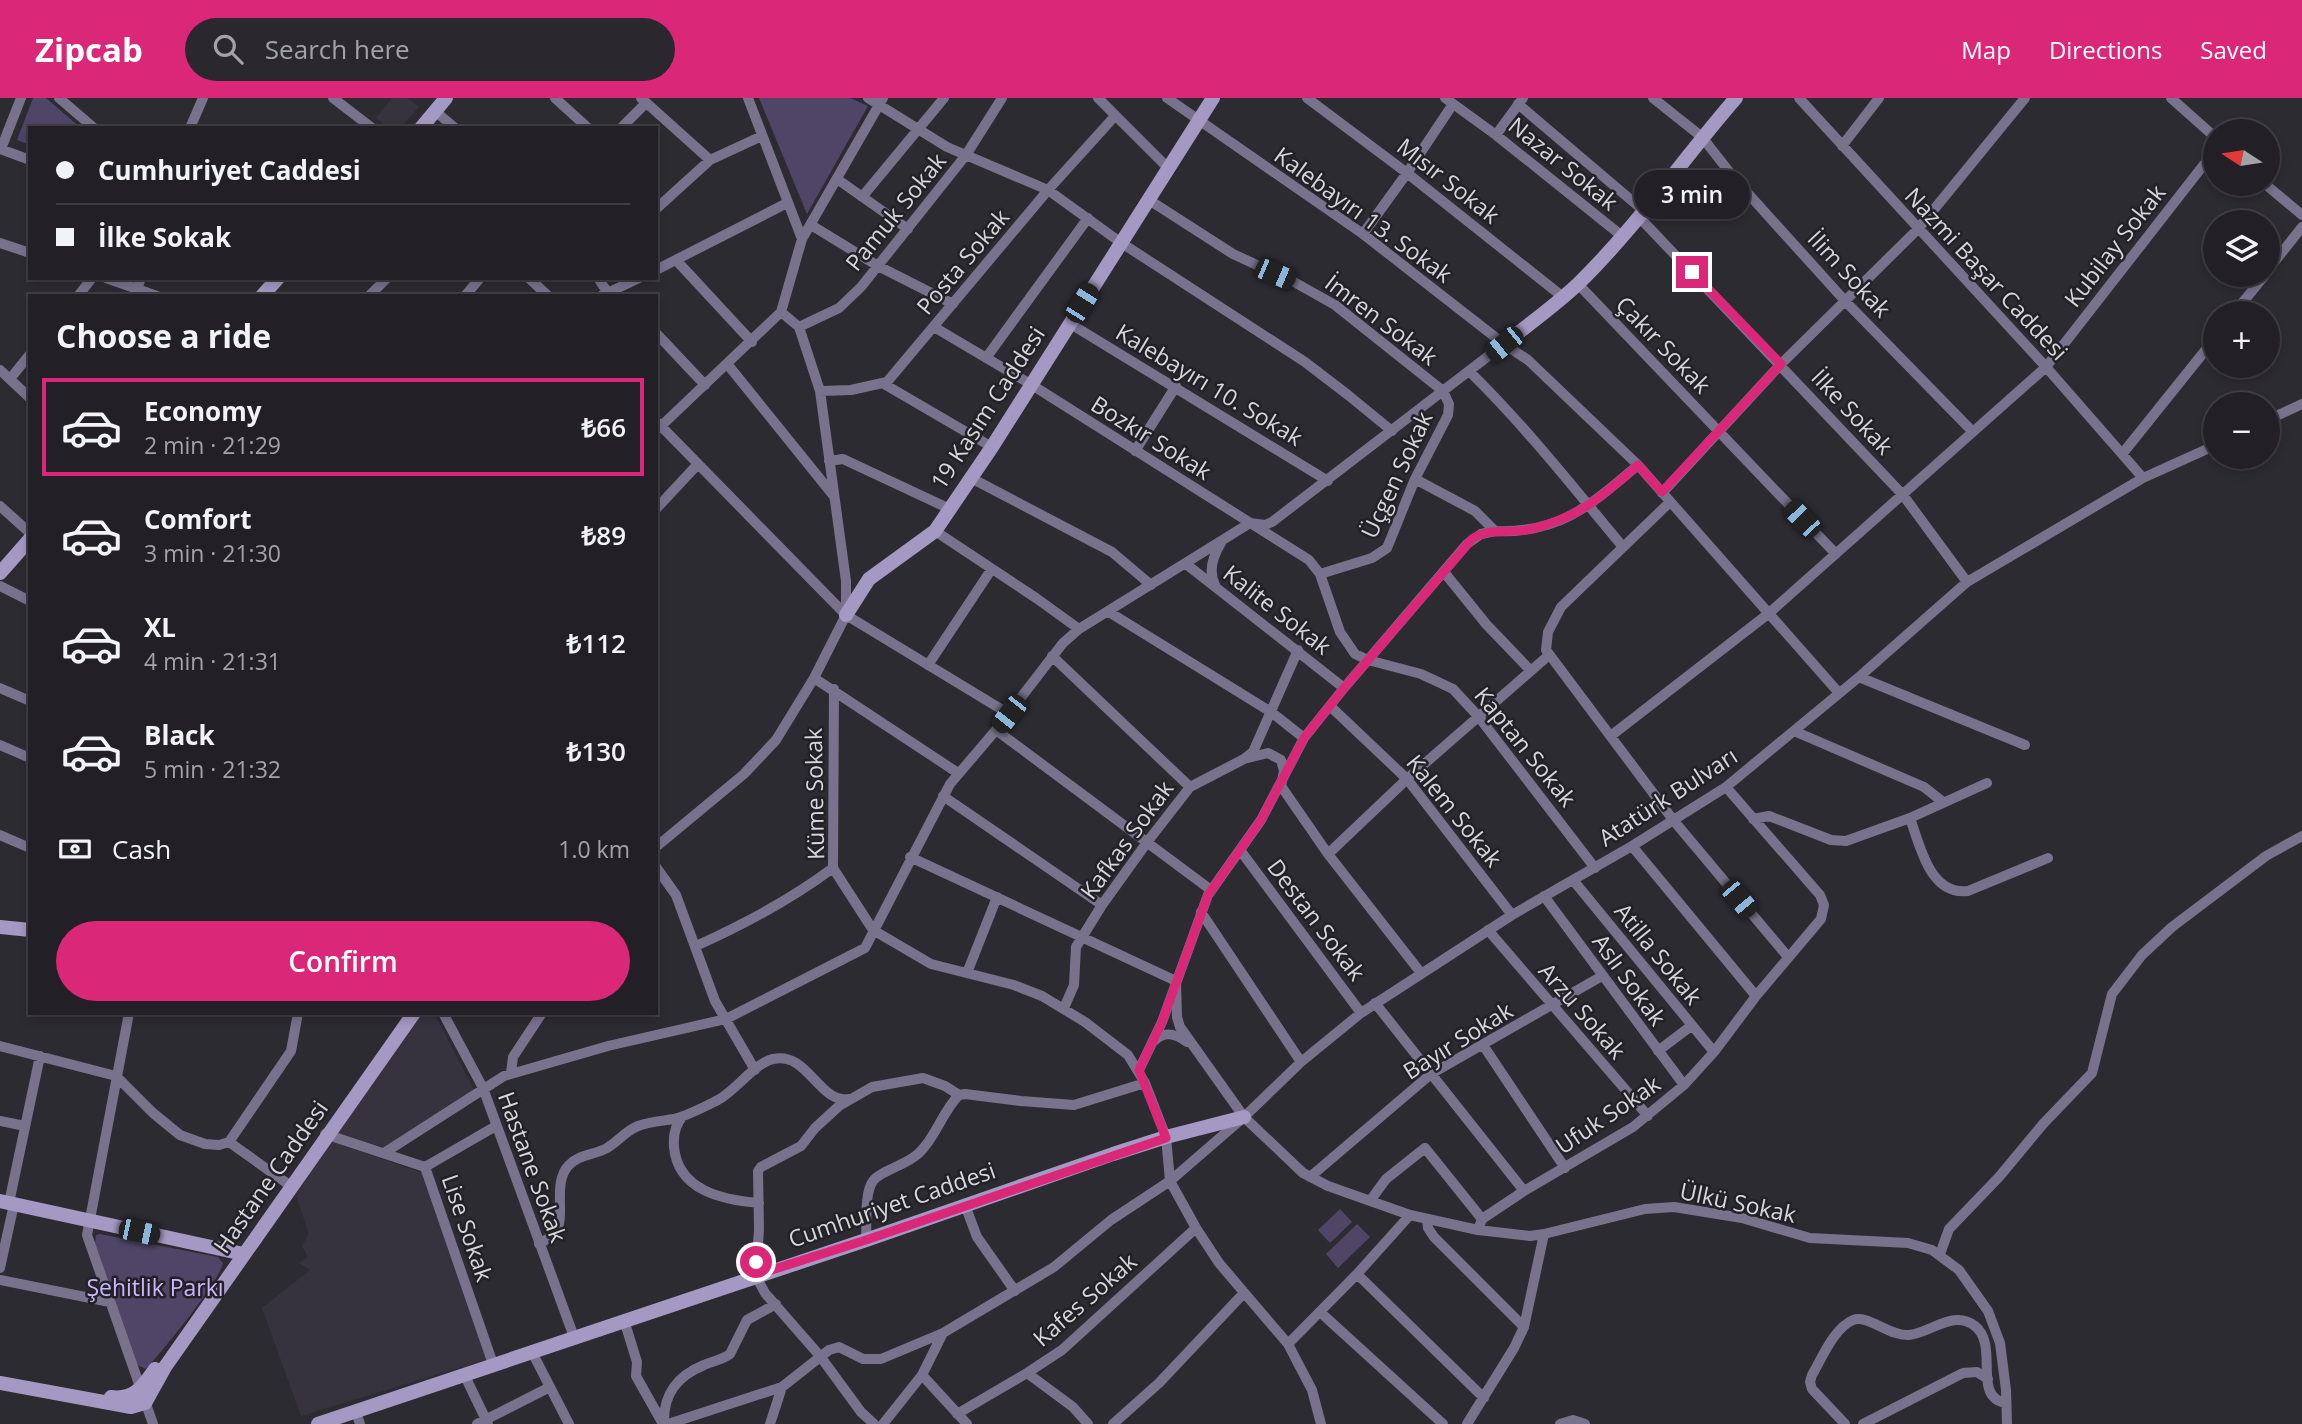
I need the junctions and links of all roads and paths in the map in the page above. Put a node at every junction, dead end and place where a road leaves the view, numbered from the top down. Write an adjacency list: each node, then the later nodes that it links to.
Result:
1 (21, 98): 41 (street)
2 (59, 98): 28 (street)
3 (333, 98): 30 (street)
4 (446, 98): 25 (main road)
5 (555, 98): 33 (street)
6 (748, 98): 38 (street)
7 (868, 98): 22 (street)
8 (944, 98): 36 (street)
9 (1002, 98): 42 (street, Pamuk Sokak)
10 (1098, 98): 26 (street)
11 (1167, 98): 27 (street, Kalebayırı 13. Sokak)
12 (1213, 98): 27 (main road, 19 Kasım Caddesi)
13 (1307, 98): 47 (street, Mısır Sokak)
14 (1653, 98): 39 (street, İlim Sokak)
15 (1736, 98): 39 (main road)
16 (1798, 98): 40 (street, Nazmi Başar Caddesi)
17 (1880, 98): 40 (street)
18 (2025, 98): 61 (street)
19 (2171, 98): 35 (street)
20 (644, 100): 34 (street); 44 (street)
21 (198, 101): 29 (street)
22 (882, 101): 36 (street); 48 (street)
23 (1449, 101): 37 (street, Nazar Sokak); 47 (street)
24 (1520, 101): 37 (street); 55 (street, İlke Sokak)
25 (435, 111): 31 (main road); 32 (street)
26 (1115, 116): 46 (street); 49 (street, Posta Sokak)
27 (1197, 120): 46 (main road, 19 Kasım Caddesi); 62 (street, Kalebayırı 13. Sokak)
28 (92, 126)
29 (191, 126)
30 (369, 126)
31 (423, 126)
32 (453, 126)
33 (586, 126)
34 (623, 126)
35 (2203, 126)
36 (917, 128): 42 (street); 51 (street)
37 (1496, 135): 63 (street, Nazar Sokak)
38 (762, 136): 44 (street); 54 (street)
39 (1702, 137): 55 (main road); 91 (street, İlim Sokak)
40 (1842, 146): 61 (street, Nazmi Başar Caddesi)
41 (0, 149): 43 (street)
42 (966, 155): 49 (street); 60 (street, Pamuk Sokak)
43 (28, 159)
44 (710, 160): 53 (street)
45 (2203, 166): 105 (street, Kubilay Sokak)
46 (1168, 168): 52 (main road, 19 Kasım Caddesi)
47 (1407, 173): 62 (street); 89 (street, Mısır Sokak)
48 (837, 179): 51 (street); 58 (street)
49 (1048, 190): 57 (street); 92 (street, Posta Sokak)
50 (2279, 196): 56 (street)
51 (862, 197): 60 (street)
52 (1149, 200): 65 (main road, 19 Kasım Caddesi); 114 (street, İmren Sokak)
53 (658, 203)
54 (787, 203): 64 (street); 69 (street)
55 (1642, 214): 63 (main road); 103 (street, İlke Sokak)
56 (2302, 215)
57 (1088, 218): 65 (street); 102 (street)
58 (811, 225): 64 (street); 70 (street)
59 (2302, 227): 68 (street)
60 (908, 229): 70 (street, Pamuk Sokak)
61 (1918, 229): 91 (street); 105 (street, Nazmi Başar Caddesi)
62 (1363, 234): 99 (street, Kalebayırı 13. Sokak)
63 (1622, 236): 80 (main road)
64 (802, 239): 93 (street)
65 (1120, 242): 94 (main road, 19 Kasım Caddesi); 119 (street)
66 (0, 243): 67 (street)
67 (28, 252)
68 (2280, 255)
69 (676, 260): 71 (street); 98 (street)
70 (878, 266): 92 (street); 95 (street, Pamuk Sokak)
71 (658, 269)
72 (90, 280): 84 (street)
73 (112, 280): 82 (street)
74 (140, 280): 82 (street)
75 (385, 280): 86 (street)
76 (478, 280): 87 (street)
77 (531, 280): 88 (street)
78 (600, 280): 83 (street)
79 (635, 280): 83 (street)
80 (1578, 284): 89 (main road); 120 (street, Çakır Sokak)
81 (2255, 287): 90 (street)
82 (137, 289): 85 (street)
83 (612, 293)
84 (80, 294)
85 (151, 294)
86 (371, 294)
87 (467, 294)
88 (546, 294)
89 (1563, 297): 99 (main road)
90 (2243, 301)
91 (1846, 302): 103 (street); 121 (street, İlim Sokak)
92 (953, 304): 96 (street, Posta Sokak)
93 (781, 312): 95 (street); 98 (street)
94 (1069, 323): 111 (main road, 19 Kasım Caddesi); 112 (street, Kalebayırı 10. Sokak)
95 (799, 327): 113 (street)
96 (934, 327): 102 (street, Bozkır Sokak); 109 (street, Posta Sokak)
97 (658, 334): 110 (street)
98 (752, 342): 104 (street)
99 (1504, 344): 107 (street); 128 (street, Kalebayırı 13. Sokak)
100 (2203, 353): 125 (street)
101 (28, 357): 108 (street)
102 (986, 358): 111 (street, Bozkır Sokak)
103 (1781, 364): 120 (street); 134 (street, İlke Sokak)
104 (728, 365): 110 (street); 135 (street)
105 (2046, 367): 121 (street, Kubilay Sokak); 125 (street, Nazmi Başar Caddesi)
106 (0, 370): 108 (street)
107 (1470, 372): 114 (street); 138 (street)
108 (10, 379): 115 (street)
109 (884, 384): 113 (street); 122 (street)
110 (705, 385): 118 (street)
111 (1032, 385): 122 (main road, 19 Kasım Caddesi); 123 (street, Bozkır Sokak)
112 (1176, 386): 123 (street); 132 (street, Kalebayırı 10. Sokak)
113 (820, 391): 126 (street)
114 (1443, 391): 119 (street); 131 (street, Üçgen Sokak)
115 (28, 396)
116 (2302, 404): 117 (street)
117 (2280, 414)
118 (658, 426): 127 (street)
119 (1392, 431): 132 (street)
120 (1718, 431): 133 (street); 148 (street, Çakır Sokak)
121 (1973, 432): 134 (street, Kubilay Sokak)
122 (992, 447): 129 (main road, 19 Kasım Caddesi)
123 (1135, 451): 141 (street, Bozkır Sokak)
124 (2203, 451): 130 (street, Atatürk Bulvarı)
125 (2123, 453): 130 (street, Nazmi Başar Caddesi)
126 (829, 461): 135 (street); 140 (street)
127 (697, 464): 139 (street); 163 (street)
128 (1638, 465): 133 (street, Kalebayırı 13. Sokak); 138 (street)
129 (971, 478): 140 (main road, 19 Kasım Caddesi); 158 (street)
130 (2143, 478): 156 (street, Atatürk Bulvarı)
131 (1415, 479): 144 (street); 154 (street, Üçgen Sokak)
132 (1328, 481): 141 (street)
133 (1662, 492): 136 (street, Kalebayırı 13. Sokak)
134 (1903, 495): 148 (street, Kubilay Sokak); 156 (street, İlke Sokak)
135 (834, 496): 153 (street)
136 (1670, 502): 147 (street); 162 (street, Kalebayırı 13. Sokak)
137 (0, 506): 142 (street)
138 (1589, 506): 144 (street); 147 (street)
139 (658, 507)
140 (950, 509): 143 (main road, 19 Kasım Caddesi)
141 (1250, 523): 145 (street); 154 (street, Bozkır Sokak)
142 (28, 531)
143 (934, 531): 150 (street); 155 (main road, 19 Kasım Caddesi)
144 (1495, 531): 151 (street)
145 (1224, 540): 149 (street); 159 (street)
146 (28, 541): 152 (main road)
147 (1623, 547): 166 (street)
148 (1836, 554): 162 (street, Kubilay Sokak)
149 (1186, 564): 158 (street); 159 (street, Kalite Sokak)
150 (991, 570): 164 (street); 169 (street)
151 (1444, 572): 168 (street); 170 (street)
152 (0, 573)
153 (845, 574): 155 (street); 163 (street)
154 (1320, 574): 168 (street)
155 (869, 579): 163 (main road, 19 Kasım Caddesi)
156 (1967, 582): 171 (street, Atatürk Bulvarı)
157 (0, 586): 160 (street)
158 (1151, 586): 161 (street)
159 (1217, 588): 165 (street, Kalite Sokak)
160 (28, 600)
161 (1109, 612): 164 (street); 179 (street)
162 (1768, 614): 176 (street, Kalebayırı 13. Sokak); 184 (street, Kubilay Sokak)
163 (846, 615): 169 (street); 172 (street)
164 (1079, 629): 167 (street)
165 (1298, 650): 174 (street, Kalite Sokak); 179 (street, Kafkas Sokak)
166 (1549, 655): 170 (street); 184 (street)
167 (1052, 656): 180 (street); 196 (street)
168 (1368, 660): 174 (street); 181 (street, Kaptan Sokak)
169 (929, 665): 180 (street)
170 (1531, 671): 181 (street)
171 (1859, 677): 176 (street, Atatürk Bulvarı); 187 (street)
172 (814, 678): 175 (street); 206 (street)
173 (0, 688): 177 (street)
174 (1344, 688): 178 (street)
175 (834, 689): 192 (street); 213 (street, Küme Sokak)
176 (1839, 694): 183 (street, Atatürk Bulvarı)
177 (28, 700)
178 (1330, 706): 185 (street); 193 (street, Kalem Sokak)
179 (1271, 712): 185 (street); 189 (street); 190 (street, Kafkas Sokak)
180 (1009, 714): 182 (street)
181 (1478, 716): 193 (street); 214 (street, Kaptan Sokak)
182 (996, 730): 192 (street); 205 (street)
183 (1794, 731): 197 (street, Atatürk Bulvarı); 199 (street)
184 (1612, 735): 202 (street)
185 (1304, 738): 191 (street)
186 (0, 745): 188 (street)
187 (2025, 745)
188 (28, 757)
189 (1278, 758): 190 (street); 191 (street); 195 (street)
190 (1244, 759): 196 (street, Kafkas Sokak)
191 (1293, 760): 195 (street)
192 (958, 773): 198 (street)
193 (1407, 779): 210 (street); 222 (street, Kalem Sokak)
194 (1987, 783): 199 (street)
195 (1281, 786): 209 (street); 210 (street)
196 (1190, 787): 205 (street, Kafkas Sokak)
197 (1726, 788): 201 (street); 202 (street, Atatürk Bulvarı)
198 (943, 796): 211 (street); 220 (street)
199 (1943, 802): 200 (street)
200 (1910, 818): 201 (street); 212 (street)
201 (1754, 819): 229 (street, Ufuk Sokak)
202 (1674, 821): 207 (street, Atatürk Bulvarı); 229 (street)
203 (0, 835): 208 (street)
204 (2302, 836): 297 (street)
205 (1148, 841): 217 (street); 220 (street, Kafkas Sokak)
206 (658, 844)
207 (1632, 846): 214 (street, Atatürk Bulvarı); 234 (street)
208 (28, 847)
209 (1240, 850): 217 (street); 238 (street, Destan Sokak)
210 (1328, 854): 231 (street)
211 (910, 857): 219 (street); 225 (street)
212 (2048, 858)
213 (833, 868): 225 (street, Küme Sokak); 228 (street)
214 (1595, 868): 216 (street, Atatürk Bulvarı)
215 (658, 870): 228 (street)
216 (1573, 880): 218 (street, Atatürk Bulvarı); 246 (street, Atilla Sokak)
217 (1211, 890): 221 (street)
218 (1544, 896): 222 (street, Atatürk Bulvarı); 232 (street, Aslı Sokak)
219 (997, 897): 227 (street); 230 (street)
220 (1102, 905): 227 (street, Kafkas Sokak)
221 (1201, 912): 233 (street); 254 (street)
222 (1512, 915): 226 (street, Atatürk Bulvarı)
223 (0, 927): 224 (main road)
224 (28, 930)
225 (873, 930): 230 (street); 245 (street)
226 (1488, 930): 231 (street, Atatürk Bulvarı); 236 (street, Arzu Sokak)
227 (1081, 938): 233 (street); 237 (street, Kafkas Sokak)
228 (696, 946): 245 (street)
229 (1788, 957): 234 (street, Ufuk Sokak)
230 (967, 973): 237 (street)
231 (1421, 973): 235 (street, Atatürk Bulvarı)
232 (1602, 976): 236 (street, Bayır Sokak); 251 (street, Aslı Sokak)
233 (1175, 981): 247 (street); 248 (street, Ülkü Sokak)
234 (1756, 996): 252 (street, Ufuk Sokak)
235 (1375, 1003): 238 (street, Atatürk Bulvarı); 258 (street)
236 (1552, 1006): 249 (street, Bayır Sokak); 266 (street, Arzu Sokak)
237 (1064, 1009): 256 (street)
238 (1361, 1013): 254 (street, Atatürk Bulvarı)
239 (129, 1015): 259 (street)
240 (298, 1015): 275 (street)
241 (405, 1015): 273 (main road, Hastane Caddesi)
242 (413, 1015): 273 (main road, Hastane Caddesi)
243 (444, 1015): 262 (street, Hastane Sokak)
244 (541, 1015): 257 (street, Hastane Sokak)
245 (726, 1019): 255 (street); 257 (street)
246 (1691, 1026): 251 (street); 252 (street, Atilla Sokak)
247 (1154, 1041): 248 (street); 256 (street)
248 (1191, 1044): 267 (street, Ülkü Sokak)
249 (1482, 1045): 258 (street, Bayır Sokak); 278 (street)
250 (0, 1046): 253 (street)
251 (1658, 1051): 261 (street, Aslı Sokak)
252 (1714, 1052): 261 (street, Ufuk Sokak)
253 (40, 1056): 259 (street); 270 (street)
254 (1301, 1062): 267 (street, Atatürk Bulvarı)
255 (755, 1070): 264 (street); 265 (street)
256 (1139, 1070): 260 (street)
257 (511, 1073): 262 (street)
258 (1431, 1074): 279 (street, Bayır Sokak); 282 (street)
259 (116, 1076): 275 (street); 290 (street)
260 (1145, 1083): 263 (street); 274 (street)
261 (1684, 1085): 266 (street, Ufuk Sokak)
262 (483, 1088): 271 (street, Hastane Sokak); 276 (street)
263 (959, 1095): 264 (street); 294 (street)
264 (849, 1099): 285 (street)
265 (684, 1116): 268 (street); 272 (street)
266 (1648, 1116): 278 (street, Ufuk Sokak)
267 (1244, 1117): 274 (main road, Cumhuriyet Caddesi); 279 (street, Ülkü Sokak); 280 (street, Atatürk Bulvarı)
268 (666, 1120): 272 (street); 295 (street)
269 (0, 1121): 270 (street)
270 (26, 1126): 284 (street)
271 (496, 1126): 277 (street); 295 (street, Hastane Sokak)
272 (675, 1130): 285 (street)
273 (326, 1134): 276 (street, Lise Sokak); 281 (main road, Hastane Caddesi); 323 (main road, Hastane Caddesi)
274 (1166, 1138): 280 (street); 286 (main road, Cumhuriyet Caddesi)
275 (229, 1142): 281 (street)
276 (384, 1153): 277 (street, Lise Sokak)
277 (425, 1167): 314 (street, Lise Sokak)
278 (1565, 1168): 282 (street, Ufuk Sokak)
279 (1310, 1177): 283 (street, Ülkü Sokak)
280 (1170, 1181): 291 (street); 302 (street, Atatürk Bulvarı)
281 (288, 1184): 296 (main road, Hastane Caddesi)
282 (1524, 1191): 288 (street, Ufuk Sokak)
283 (1370, 1201): 287 (street, Ülkü Sokak); 288 (street)
284 (8, 1203): 290 (main road); 298 (street)
285 (760, 1203): 300 (street)
286 (965, 1205): 294 (main road, Cumhuriyet Caddesi); 302 (street)
287 (1410, 1215): 289 (street, Ülkü Sokak); 299 (street)
288 (1482, 1219): 292 (street)
289 (1427, 1220): 292 (street, Ülkü Sokak); 308 (street)
290 (88, 1221): 296 (main road); 304 (street)
291 (1196, 1228): 303 (street); 315 (street, Kafes Sokak)
292 (1478, 1230): 293 (street, Ülkü Sokak)
293 (1544, 1234): 297 (street, Ülkü Sokak); 308 (street)
294 (866, 1240): 300 (main road, Cumhuriyet Caddesi)
295 (539, 1244): 310 (street, Hastane Sokak)
296 (239, 1253): 323 (main road, Hastane Caddesi)
297 (1940, 1254): 325 (street, Ülkü Sokak)
298 (0, 1268)
299 (1357, 1274): 306 (street); 324 (street)
300 (756, 1275): 305 (street); 307 (main road, Cumhuriyet Caddesi)
301 (0, 1280): 304 (street)
302 (1015, 1291): 309 (street, Atatürk Bulvarı)
303 (1243, 1294): 311 (street); 338 (street)
304 (110, 1302): 323 (street)
305 (776, 1304): 313 (street); 332 (street)
306 (1320, 1312): 311 (street); 340 (street)
307 (624, 1320): 310 (main road, Cumhuriyet Caddesi); 332 (street)
308 (1524, 1327): 324 (street)
309 (943, 1334): 313 (street, Atatürk Bulvarı); 317 (street)
310 (574, 1337): 312 (main road, Cumhuriyet Caddesi)
311 (1287, 1344): 339 (street)
312 (532, 1352): 314 (main road, Cumhuriyet Caddesi); 321 (street)
313 (820, 1356): 322 (street); 334 (street)
314 (493, 1364): 316 (main road, Cumhuriyet Caddesi)
315 (1027, 1373): 326 (street, Kafes Sokak); 337 (street)
316 (464, 1374): 327 (main road, Cumhuriyet Caddesi); 328 (street)
317 (922, 1375): 326 (street); 335 (street)
318 (0, 1378): 323 (main road)
319 (1988, 1379): 325 (street); 344 (street); 345 (street)
320 (0, 1383): 323 (main road)
321 (550, 1387): 328 (street); 331 (street)
322 (782, 1387): 332 (street); 333 (street)
323 (142, 1396): 329 (street)
324 (1484, 1398): 341 (street)
325 (2006, 1403): 346 (street, Ülkü Sokak)
326 (957, 1414): 336 (street)
327 (358, 1418): 330 (main road, Cumhuriyet Caddesi)
328 (483, 1422)
329 (153, 1424)
330 (318, 1424)
331 (569, 1424)
332 (665, 1424)
333 (770, 1424)
334 (874, 1424)
335 (883, 1424)
336 (967, 1424)
337 (1088, 1424)
338 (1113, 1424)
339 (1321, 1424)
340 (1443, 1424)
341 (1467, 1424)
342 (1560, 1424): 343 (street)
343 (1585, 1424)
344 (1845, 1424)
345 (1863, 1424)
346 (2007, 1424)

